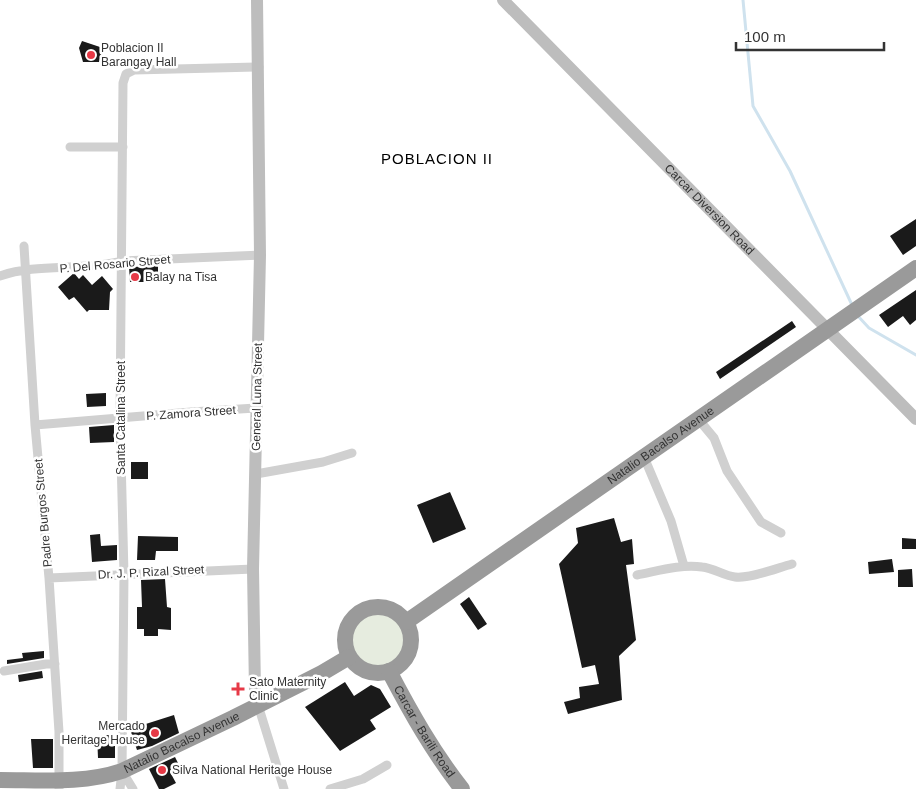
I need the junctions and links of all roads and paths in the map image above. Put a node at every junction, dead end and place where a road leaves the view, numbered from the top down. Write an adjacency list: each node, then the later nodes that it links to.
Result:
1 (257, 0): 3 (street, General Luna Street)
2 (503, 0): 12 (street, Carcar Diversion Road)
3 (259, 68): 5 (street, Santa Catalina Street); 7 (street, General Luna Street)
4 (70, 147): 5 (street)
5 (123, 147): 8 (street, Santa Catalina Street)
6 (24, 246): 10 (street, Padre Burgos Street)
7 (260, 255): 8 (street, P. Del Rosario Street); 13 (street, General Luna Street)
8 (122, 261): 10 (street, P. Del Rosario Street); 14 (street, Santa Catalina Street)
9 (916, 268): 12 (highway, Natalio Bacalso Avenue)
10 (25, 270): 11 (street, P. Del Rosario Street); 17 (street, Padre Burgos Street)
11 (0, 276)
12 (827, 330): 15 (street, Carcar Diversion Road); 16 (highway, Natalio Bacalso Avenue)
13 (257, 408): 14 (street, P. Zamora Street); 20 (street, General Luna Street)
14 (120, 418): 17 (street, P. Zamora Street); 25 (street, Santa Catalina Street)
15 (916, 419)
16 (699, 420): 19 (highway, Natalio Bacalso Avenue); 21 (street)
17 (35, 425): 27 (street, Padre Burgos Street)
18 (352, 453): 20 (street)
19 (644, 457): 23 (street); 28 (highway, Natalio Bacalso Avenue)
20 (256, 474): 24 (street, General Luna Street)
21 (781, 534)
22 (792, 564): 23 (street)
23 (684, 566): 26 (street)
24 (253, 568): 25 (street, Dr. J. P. Rizal Street); 33 (street, General Luna Street)
25 (124, 574): 27 (street, Dr. J. P. Rizal Street); 35 (street, Santa Catalina Street)
26 (637, 575)
27 (49, 578): 30 (street, Padre Burgos Street)
28 (406, 622): 29 (highway); 32 (highway)
29 (349, 657): 32 (highway); 33 (highway, Natalio Bacalso Avenue)
30 (55, 664): 31 (street); 37 (street, Padre Burgos Street)
31 (4, 671)
32 (389, 671): 42 (highway, Carcar - Barili Road)
33 (258, 705): 35 (highway, Natalio Bacalso Avenue); 40 (street, General Luna Street)
34 (388, 765): 41 (street)
35 (122, 771): 37 (highway, Natalio Bacalso Avenue); 38 (street, Santa Catalina Street); 39 (street)
36 (0, 780): 37 (highway, Natalio Bacalso Avenue)
37 (59, 784)
38 (120, 789)
39 (133, 789)
40 (284, 789)
41 (330, 789)
42 (462, 789)

